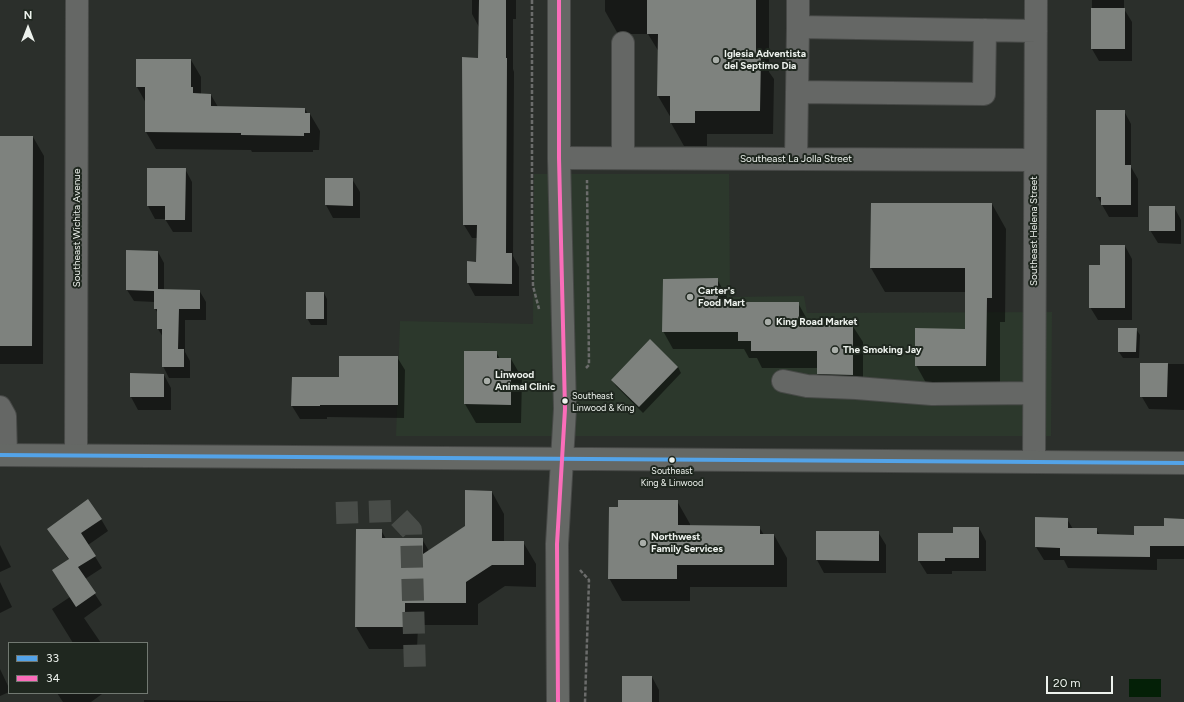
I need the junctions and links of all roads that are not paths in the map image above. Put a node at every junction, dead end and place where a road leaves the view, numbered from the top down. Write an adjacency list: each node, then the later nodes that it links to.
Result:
1 (78, 0): 18 (street, Southeast Wichita Avenue)
2 (559, 0): 10 (main road)
3 (798, 0): 5 (street)
4 (1036, 0): 7 (street, Southeast Helena Street)
5 (798, 27): 6 (street); 9 (street)
6 (985, 30): 7 (street); 9 (street)
7 (1036, 31): 13 (street, Southeast Helena Street)
8 (623, 43): 11 (street)
9 (797, 92): 12 (street)
10 (559, 158): 11 (street, Southeast La Jolla Street); 19 (main road)
11 (623, 158): 12 (street, Southeast La Jolla Street)
12 (796, 159): 13 (street, Southeast La Jolla Street)
13 (1034, 160): 15 (street, Southeast Helena Street)
14 (783, 381): 15 (street)
15 (1034, 393): 20 (street, Southeast Helena Street)
16 (0, 407): 17 (street)
17 (3, 455): 18 (main road)
18 (76, 455): 19 (main road)
19 (562, 459): 20 (main road); 22 (main road)
20 (1034, 462): 21 (main road)
21 (1184, 463)
22 (558, 702)

